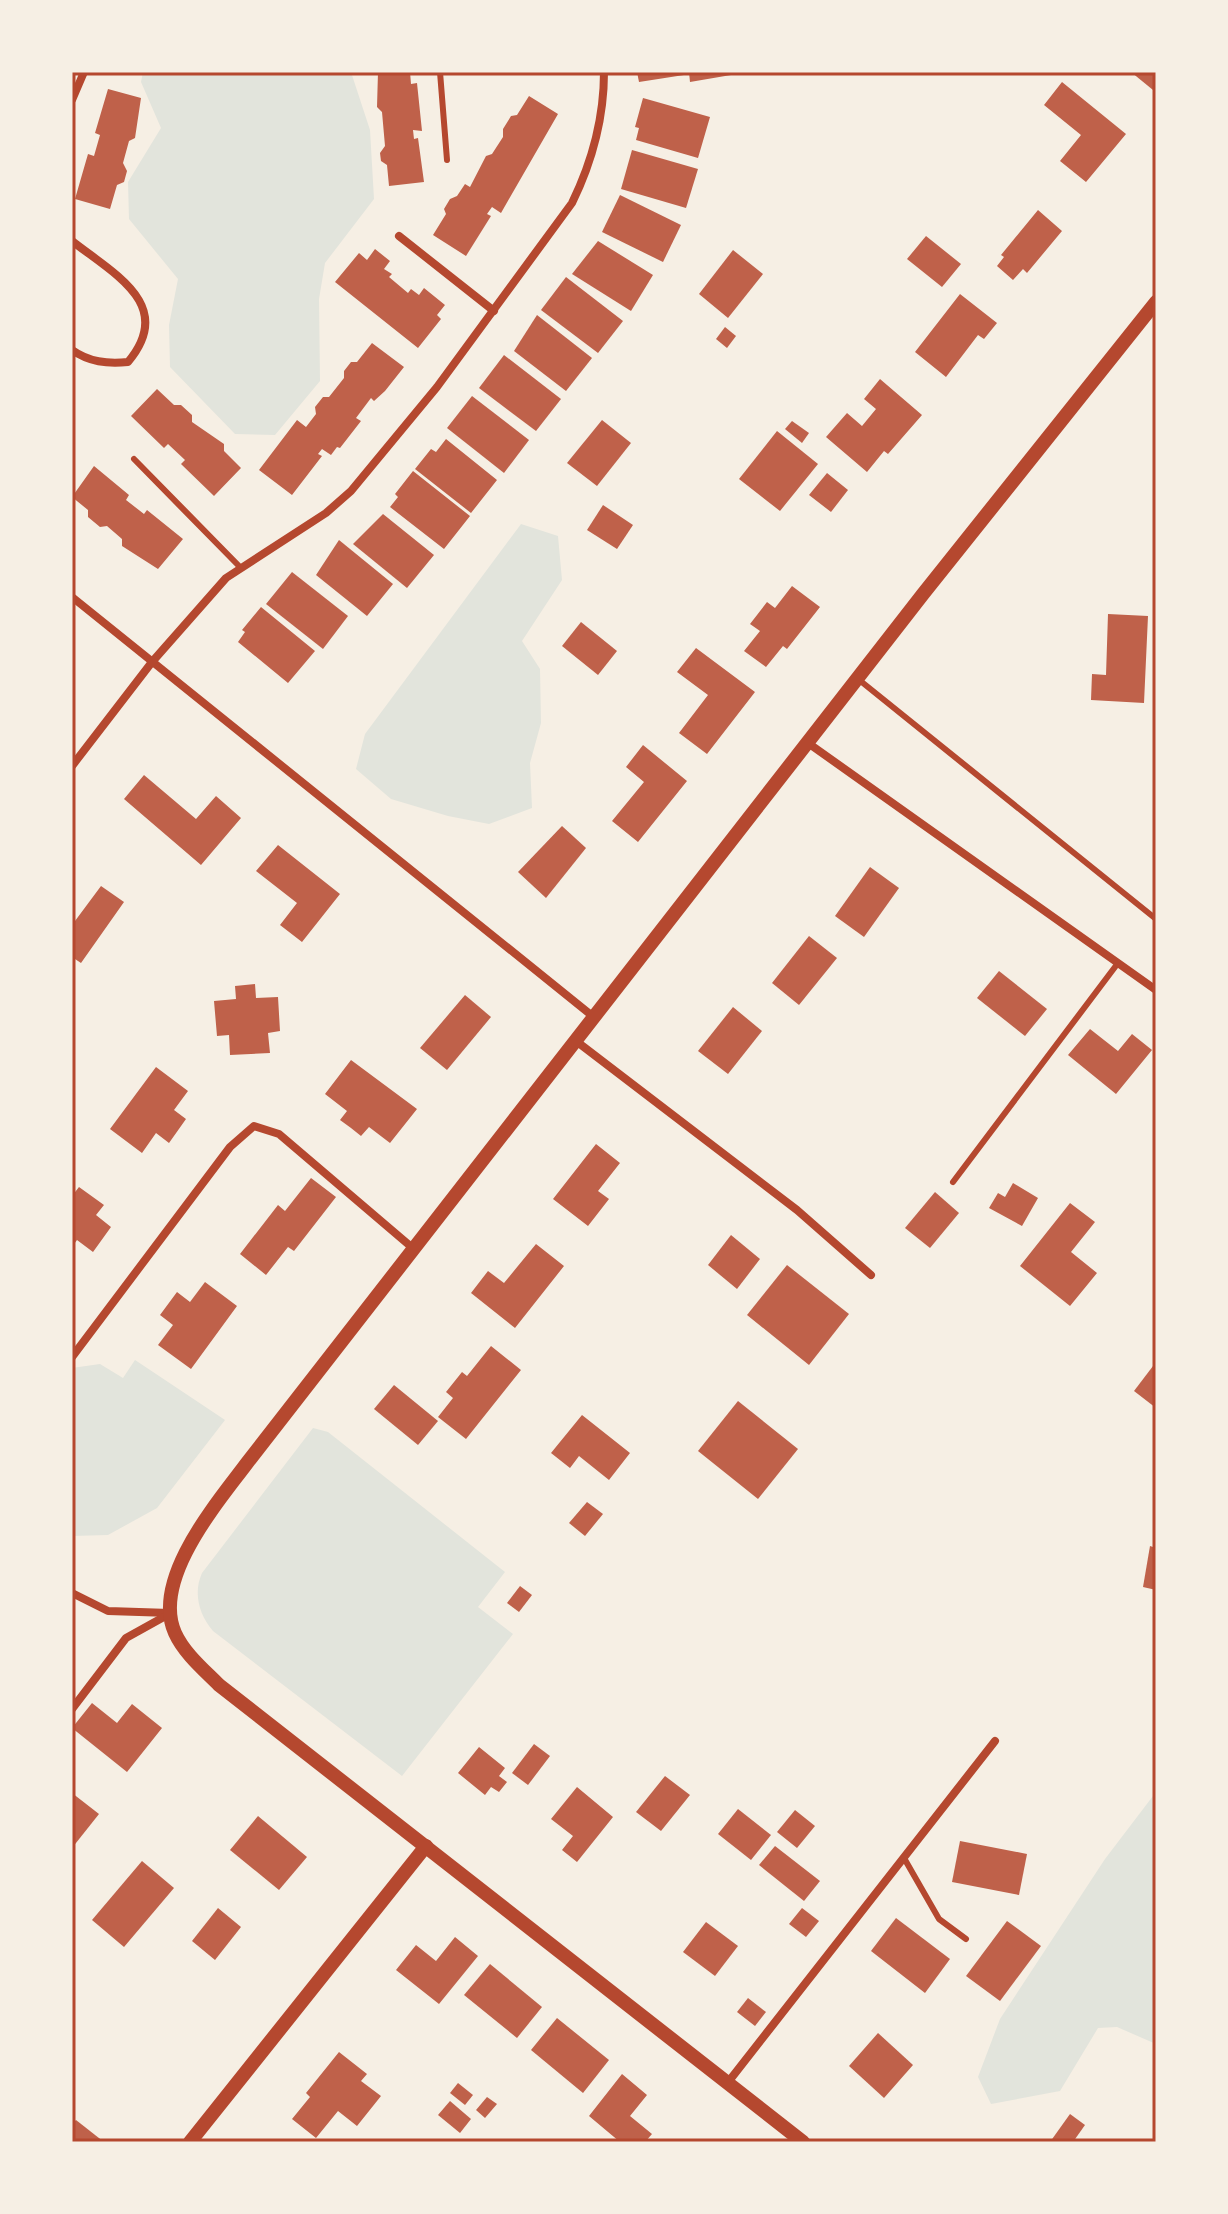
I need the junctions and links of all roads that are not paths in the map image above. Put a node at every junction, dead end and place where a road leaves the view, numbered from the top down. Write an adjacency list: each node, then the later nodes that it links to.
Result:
1 (84, 72): 4 (street)
2 (440, 72): 5 (lane)
3 (604, 72): 9 (street)
4 (72, 100)
5 (447, 160)
6 (399, 236): 9 (street)
7 (72, 241): 10 (street)
8 (1156, 302): 15 (street)
9 (494, 311): 12 (street)
10 (72, 350)
11 (134, 459): 12 (lane)
12 (239, 566): 14 (street)
13 (72, 597): 14 (street)
14 (152, 662): 17 (street); 21 (street)
15 (858, 679): 16 (street); 18 (lane)
16 (808, 743): 19 (street); 21 (street)
17 (72, 766)
18 (1156, 919)
19 (1118, 963): 20 (street); 23 (lane)
20 (1156, 990)
21 (595, 1018): 22 (street)
22 (576, 1041): 24 (street); 25 (street)
23 (953, 1182)
24 (416, 1250): 26 (street); 28 (street)
25 (871, 1275)
26 (72, 1357)
27 (72, 1593): 28 (street)
28 (171, 1613): 29 (street); 31 (street)
29 (72, 1709)
30 (995, 1741): 32 (street)
31 (426, 1846): 34 (street); 35 (street)
32 (904, 1858): 33 (lane); 34 (street)
33 (966, 1939)
34 (729, 2081): 36 (street)
35 (190, 2142)
36 (803, 2142)

